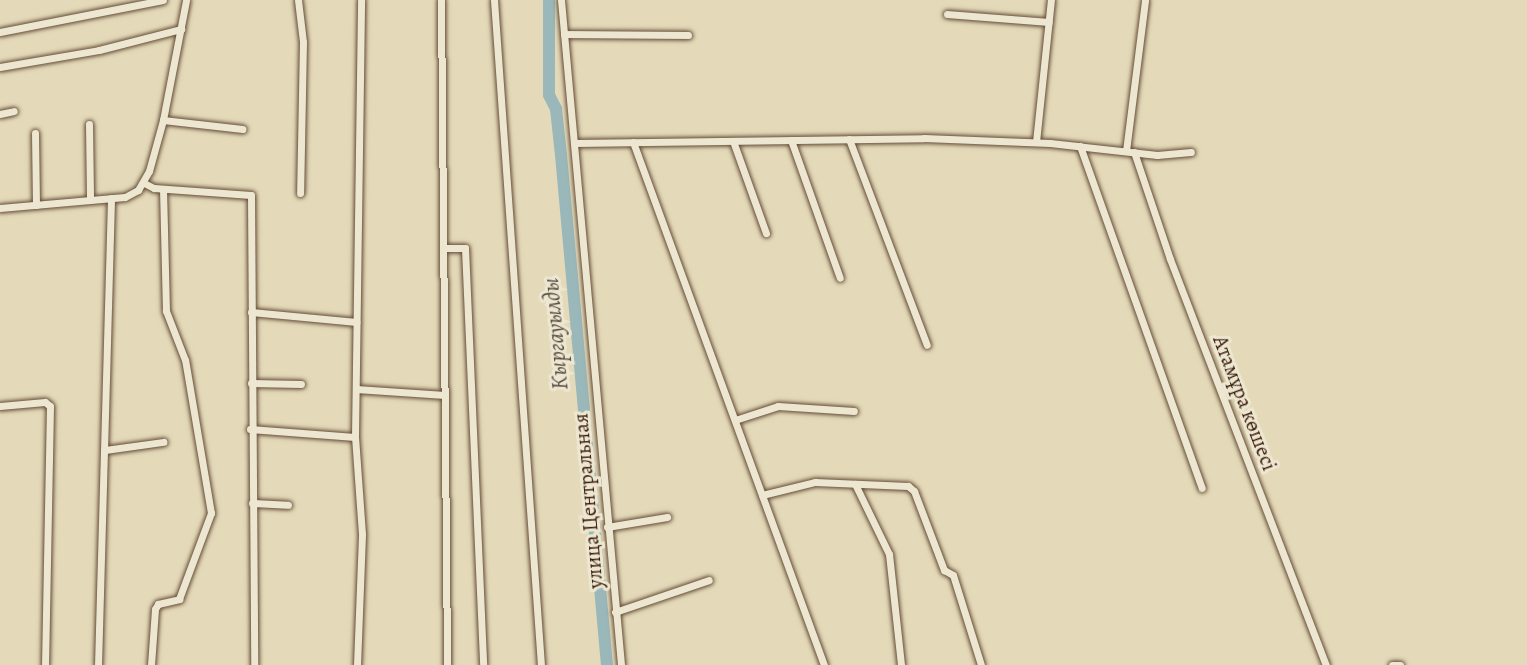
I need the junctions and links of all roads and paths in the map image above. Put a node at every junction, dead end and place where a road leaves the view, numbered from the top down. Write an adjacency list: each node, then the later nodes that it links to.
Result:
1 (163, 0): 13 (street)
2 (186, 0): 12 (street)
3 (298, 0): 34 (street)
4 (361, 0): 43 (street)
5 (441, 0): 40 (street)
6 (494, 0): 72 (street)
7 (561, 0): 14 (street, улица Центральная)
8 (1051, 0): 11 (street)
9 (1145, 0): 30 (street)
10 (947, 14): 11 (street)
11 (1049, 22): 27 (street)
12 (181, 29): 16 (street); 19 (street)
13 (0, 33)
14 (564, 34): 15 (street); 28 (street, улица Центральная)
15 (688, 35)
16 (0, 67)
17 (14, 111): 18 (street)
18 (0, 114)
19 (163, 120): 21 (street); 32 (street)
20 (89, 124): 36 (street)
21 (242, 129)
22 (35, 133): 37 (street)
23 (849, 139): 24 (street); 27 (street); 44 (street)
24 (791, 140): 25 (street); 41 (street)
25 (733, 141): 26 (street); 39 (street)
26 (633, 142): 28 (street); 51 (street)
27 (1036, 142): 29 (street)
28 (575, 143): 62 (street, улица Центральная)
29 (1080, 146): 30 (street); 57 (street)
30 (1130, 152): 31 (street); 77 (street, Атамұра көшесі)
31 (1191, 152)
32 (144, 183): 33 (street); 35 (street)
33 (163, 189): 42 (street); 67 (street)
34 (300, 192)
35 (111, 198): 36 (street); 55 (street)
36 (90, 200): 37 (street)
37 (36, 205): 38 (street)
38 (0, 208)
39 (766, 233)
40 (444, 248): 48 (street); 71 (street)
41 (840, 278)
42 (251, 312): 43 (street); 45 (street)
43 (357, 322): 47 (street)
44 (927, 345)
45 (251, 383): 46 (street); 52 (street)
46 (301, 384)
47 (356, 389): 48 (street); 53 (street)
48 (444, 395): 70 (street)
49 (0, 406): 65 (street)
50 (854, 411): 51 (street)
51 (735, 420): 58 (street)
52 (250, 429): 53 (street); 59 (street)
53 (355, 437): 69 (street)
54 (163, 442): 55 (street)
55 (105, 450): 66 (street)
56 (855, 484): 58 (street); 75 (street); 76 (street)
57 (1202, 488)
58 (762, 495): 74 (street)
59 (251, 503): 60 (street); 68 (street)
60 (288, 505)
61 (667, 517): 62 (street)
62 (607, 527): 64 (street, улица Центральная)
63 (709, 580): 64 (street)
64 (615, 612): 73 (street, улица Центральная)
65 (45, 665)
66 (98, 665)
67 (150, 665)
68 (254, 665)
69 (357, 665)
70 (447, 665)
71 (484, 665)
72 (541, 665)
73 (621, 665)
74 (824, 665)
75 (901, 665)
76 (981, 665)
77 (1326, 665)
78 (1392, 665): 79 (street)
79 (1400, 665)

